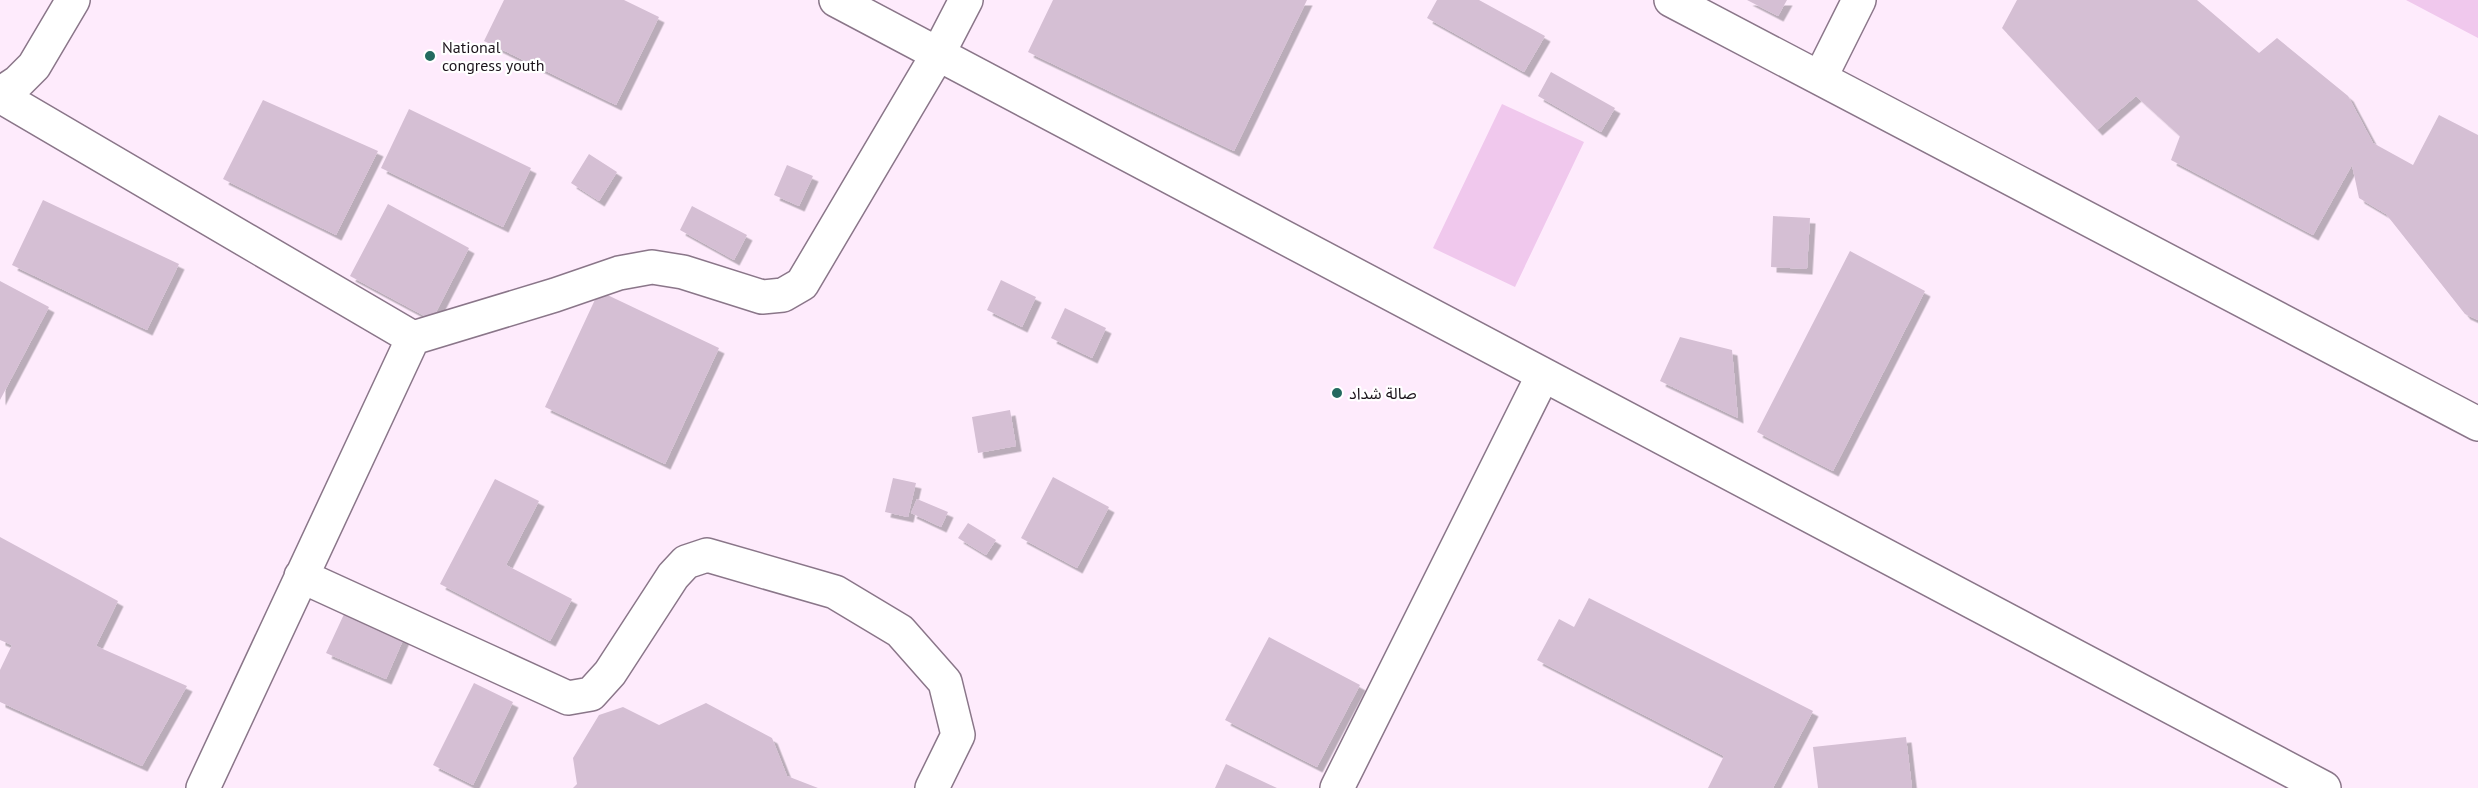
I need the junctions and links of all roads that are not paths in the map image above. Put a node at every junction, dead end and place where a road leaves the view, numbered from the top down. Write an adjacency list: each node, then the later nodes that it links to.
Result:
1 (73, 0): 8 (street)
2 (836, 0): 6 (street)
3 (966, 0): 6 (street)
4 (1671, 0): 7 (street)
5 (1859, 0): 7 (street)
6 (938, 54): 9 (street); 10 (street)
7 (1820, 78): 11 (street)
8 (0, 95): 9 (street)
9 (413, 338): 12 (street)
10 (1543, 375): 15 (street); 16 (street)
11 (2478, 424)
12 (301, 576): 13 (street); 14 (street)
13 (202, 788)
14 (932, 788)
15 (1337, 788)
16 (2324, 788)

